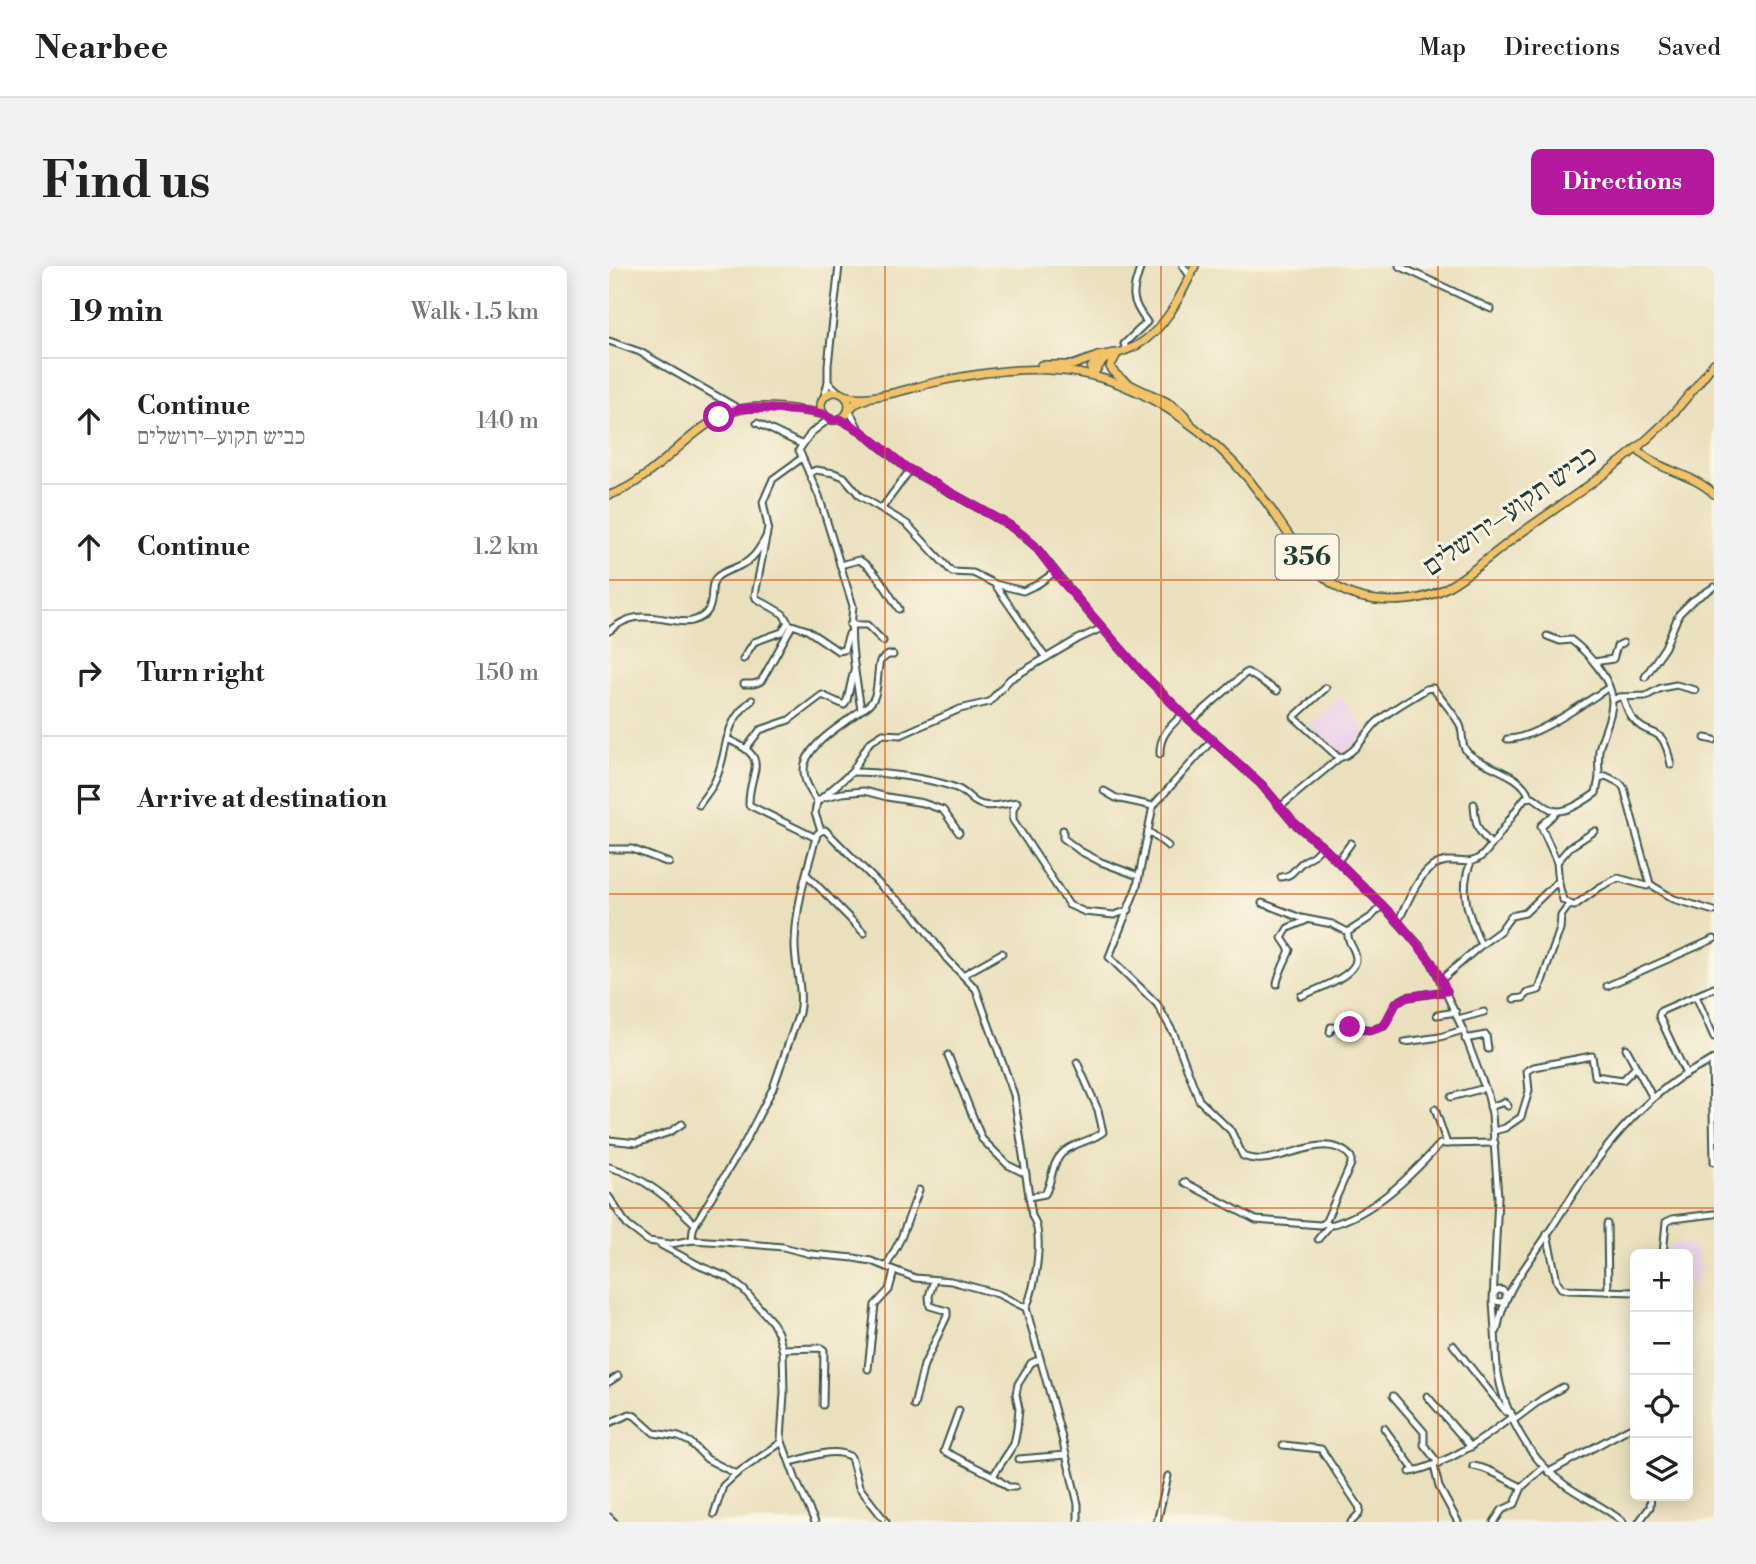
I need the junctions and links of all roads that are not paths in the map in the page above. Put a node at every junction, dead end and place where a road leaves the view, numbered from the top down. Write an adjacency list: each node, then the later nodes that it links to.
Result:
1 (839, 266): 14 (street)
2 (1141, 266): 9 (street)
3 (1183, 266): 6 (street)
4 (1195, 266): 6 (main road)
5 (1399, 266): 7 (street)
6 (1190, 276): 9 (main road)
7 (1491, 309)
8 (609, 341): 18 (street)
9 (1123, 352): 10 (main road); 13 (main road); 24 (main road)
10 (1098, 356): 12 (main road); 13 (main road)
11 (1714, 363): 27 (main road, כביש תקוע–ירושלים / 356)
12 (1016, 369): 13 (main road, כביש תקוע–ירושלים / 356); 16 (main road, כביש תקוע–ירושלים / 356)
13 (1091, 375): 24 (main road, כביש תקוע–ירושלים / 356)
14 (828, 382): 15 (street); 17 (street)
15 (842, 394): 16 (main road, כביש תקוע–ירושלים / 356); 17 (main road); 19 (main road)
16 (875, 396): 19 (main road, כביש תקוע–ירושלים / 356)
17 (823, 401): 20 (main road); 21 (main road)
18 (739, 409): 20 (main road); 32 (main road)
19 (849, 410): 22 (main road); 25 (street)
20 (808, 411): 21 (main road)
21 (826, 417): 22 (main road); 26 (street)
22 (840, 419): 25 (street)
23 (757, 423): 26 (street)
24 (1192, 427): 27 (main road, כביש תקוע–ירושלים / 356)
25 (861, 431): 29 (street)
26 (801, 444): 28 (street)
27 (1636, 448): 31 (main road)
28 (802, 458): 30 (street); 34 (street)
29 (909, 470): 33 (street); 36 (street)
30 (809, 473): 33 (street); 35 (street)
31 (1714, 494)
32 (609, 495)
33 (881, 508): 37 (street)
34 (768, 535): 40 (street); 43 (street)
35 (840, 565): 39 (street); 41 (street)
36 (1055, 572): 37 (street); 42 (street)
37 (995, 584): 50 (street)
38 (1714, 587): 54 (street)
39 (899, 609)
40 (790, 624): 41 (street); 51 (street); 55 (street)
41 (850, 628): 46 (street); 53 (street)
42 (1102, 628): 50 (street); 64 (street)
43 (609, 631)
44 (1570, 632): 47 (street)
45 (1547, 636): 47 (street)
46 (883, 640)
47 (1570, 640): 52 (street)
48 (1623, 643): 52 (street)
49 (893, 654): 63 (street)
50 (1046, 658): 75 (street)
51 (743, 659)
52 (1594, 662): 57 (street)
53 (854, 667): 63 (street); 71 (street)
54 (1645, 677)
55 (744, 684)
56 (1326, 688): 73 (street)
57 (1608, 688): 62 (street); 69 (street)
58 (1695, 690): 60 (street)
59 (1276, 691): 65 (street)
60 (1623, 696): 62 (street); 74 (street)
61 (752, 700): 67 (street)
62 (1612, 701): 76 (street)
63 (861, 710): 79 (street)
64 (1183, 714): 65 (street); 72 (street)
65 (1191, 721): 68 (street)
66 (1705, 738): 70 (street)
67 (727, 739): 71 (street); 81 (street)
68 (1213, 739): 82 (street); 83 (street)
69 (1507, 739)
70 (1714, 740)
71 (747, 747): 90 (street)
72 (1160, 754)
73 (1339, 758): 78 (street); 83 (street)
74 (1671, 765)
75 (852, 772): 79 (street); 108 (street)
76 (1599, 778): 84 (street); 104 (street)
77 (1104, 790): 82 (street)
78 (1528, 796): 84 (street); 92 (street)
79 (818, 801): 86 (street); 89 (street)
80 (1474, 804): 92 (street)
81 (699, 805)
82 (1153, 806): 87 (street)
83 (1280, 807): 94 (street)
84 (1557, 812): 99 (street)
85 (1062, 830): 101 (street)
86 (821, 831): 90 (street); 117 (street)
87 (1148, 831): 93 (street); 101 (street)
88 (1595, 831): 99 (street)
89 (959, 833)
90 (816, 838): 100 (street)
91 (1351, 843): 96 (street)
92 (1491, 844): 97 (street)
93 (1168, 846)
94 (1322, 846): 96 (street); 102 (street)
95 (609, 849): 98 (street)
96 (1338, 862): 106 (street)
97 (1471, 862): 111 (street); 115 (street)
98 (669, 863)
99 (1557, 863): 103 (street)
100 (807, 875): 113 (street); 161 (street)
101 (1138, 876): 108 (street)
102 (1281, 877)
103 (1559, 884): 107 (street); 115 (street)
104 (1650, 884): 107 (street); 109 (street)
105 (1262, 903): 110 (street)
106 (1382, 905): 111 (street); 112 (street)
107 (1569, 905): 125 (street)
108 (1129, 910): 162 (street)
109 (1714, 911)
110 (1308, 920): 112 (street); 119 (street)
111 (1398, 921): 118 (street)
112 (1347, 932): 123 (street)
113 (864, 933)
114 (1714, 939): 120 (street)
115 (1481, 945): 118 (street)
116 (1002, 954): 117 (street)
117 (963, 975): 155 (street)
118 (1441, 980): 122 (street)
119 (1276, 984)
120 (1607, 986)
121 (1714, 989): 124 (street)
122 (1447, 991): 126 (street); 131 (street)
123 (1301, 996)
124 (1696, 996): 132 (street); 141 (street)
125 (1514, 999)
126 (1456, 1012): 128 (street); 129 (street)
127 (1484, 1012): 129 (street)
128 (1437, 1015)
129 (1458, 1019): 130 (street)
130 (1463, 1030): 133 (street); 134 (street)
131 (1330, 1032)
132 (1714, 1037)
133 (1465, 1039): 136 (street); 142 (street)
134 (1405, 1041)
135 (1626, 1048): 140 (street)
136 (1488, 1049)
137 (948, 1055): 155 (street)
138 (1713, 1059): 141 (street); 153 (street)
139 (1077, 1062): 158 (street)
140 (1636, 1067): 144 (street); 149 (street)
141 (1686, 1074): 144 (street)
142 (1485, 1088): 143 (street); 146 (street)
143 (1451, 1097)
144 (1653, 1098): 164 (street)
145 (1508, 1106): 146 (street)
146 (1490, 1107): 149 (street)
147 (1435, 1109): 152 (street)
148 (682, 1124): 150 (street)
149 (1494, 1131): 151 (street)
150 (609, 1140)
151 (1495, 1143): 152 (street); 174 (street)
152 (1447, 1144): 162 (street)
153 (1714, 1162)
154 (609, 1167): 161 (street)
155 (1026, 1174): 158 (street)
156 (1184, 1182): 162 (street)
157 (919, 1190): 170 (street)
158 (1029, 1196): 180 (street)
159 (609, 1197): 167 (street)
160 (1714, 1214): 168 (street)
161 (695, 1224): 166 (street)
162 (1327, 1224): 165 (street)
163 (1607, 1224): 176 (street)
164 (1547, 1234): 172 (street); 176 (street)
165 (1318, 1239)
166 (690, 1240): 167 (street); 169 (street); 170 (street)
167 (659, 1243): 169 (street)
168 (1664, 1249)
169 (681, 1256): 183 (street)
170 (886, 1267): 171 (street)
171 (894, 1271): 173 (street); 185 (street)
172 (1517, 1277): 175 (street); 179 (street)
173 (934, 1280): 180 (street); 192 (street)
174 (1495, 1282): 175 (street); 178 (street)
175 (1503, 1288): 178 (street); 179 (street)
176 (1608, 1291): 177 (street)
177 (1630, 1292)
178 (1494, 1296): 179 (street); 182 (street)
179 (1505, 1299): 182 (street)
180 (1026, 1308): 184 (street)
181 (1453, 1345): 194 (street)
182 (1496, 1347): 194 (street)
183 (782, 1349): 191 (street); 198 (street)
184 (1041, 1359): 201 (street); 208 (street)
185 (868, 1368)
186 (618, 1376): 187 (street)
187 (609, 1382)
188 (1563, 1387): 194 (street)
189 (1393, 1396): 204 (street)
190 (1427, 1396): 200 (street)
191 (823, 1405)
192 (914, 1406)
193 (959, 1410): 208 (street)
194 (1513, 1416): 200 (street); 206 (street)
195 (609, 1423): 207 (street)
196 (1384, 1428): 204 (street)
197 (1630, 1428): 206 (street)
198 (782, 1442): 203 (street); 207 (street)
199 (1283, 1445): 220 (street)
200 (1471, 1447): 204 (street)
201 (1066, 1455): 202 (street); 218 (street)
202 (1019, 1460)
203 (791, 1462): 216 (street); 217 (street)
204 (1436, 1465): 221 (street)
205 (1473, 1465): 211 (street)
206 (1546, 1470): 211 (street); 223 (street)
207 (736, 1475): 213 (street)
208 (993, 1476): 210 (street)
209 (1168, 1476): 219 (street)
210 (1015, 1487)
211 (1522, 1487): 222 (street)
212 (1651, 1501): 224 (street)
213 (714, 1514)
214 (609, 1517): 215 (street)
215 (614, 1522)
216 (815, 1522)
217 (886, 1522)
218 (1078, 1522)
219 (1157, 1522)
220 (1351, 1522)
221 (1458, 1522)
222 (1494, 1522)
223 (1623, 1522)
224 (1639, 1522)

